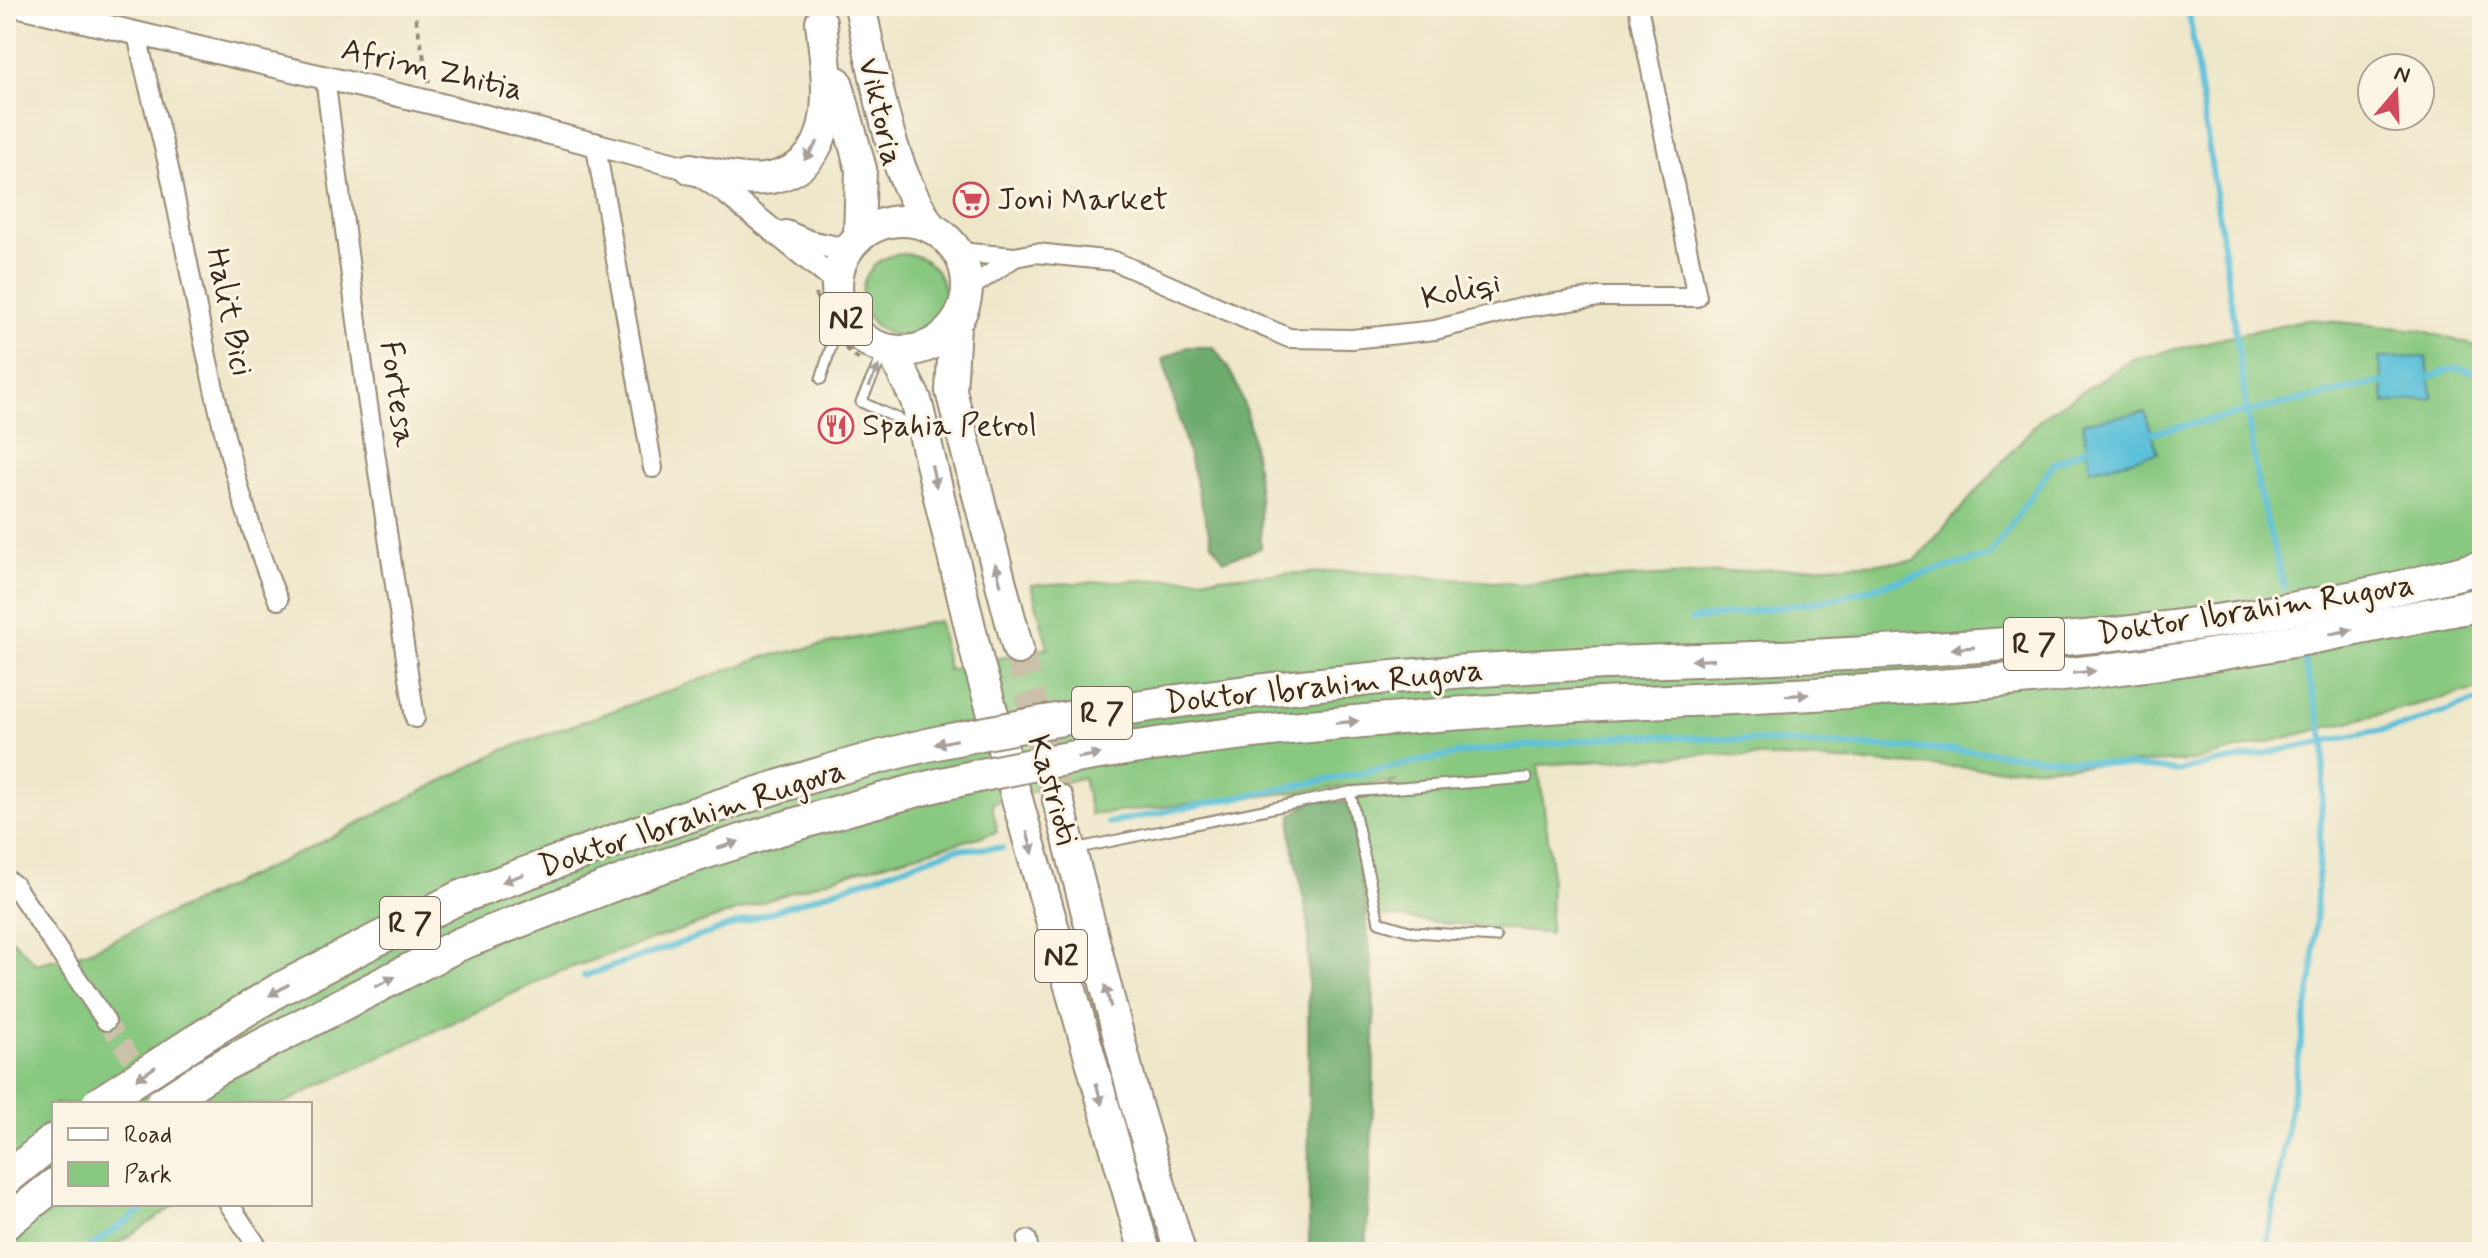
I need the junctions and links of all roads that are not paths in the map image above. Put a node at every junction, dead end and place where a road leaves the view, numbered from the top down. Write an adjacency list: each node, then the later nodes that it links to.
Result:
1 (20, 6): 5 (street, Afrim Zhitia)
2 (1638, 6): 13 (street, Koliqi)
3 (860, 7): 10 (highway, Viktoria)
4 (820, 14): 8 (highway, one-way to 8); 11 (highway, Viktoria / N2)
5 (137, 33): 6 (street, Afrim Zhitia); 22 (street, Halit Bici)
6 (325, 78): 7 (street, Afrim Zhitia); 25 (street, Fortesa)
7 (595, 142): 8 (street, Afrim Zhitia); 20 (street)
8 (691, 169): 9 (street, Afrim Zhitia)
9 (767, 224): 11 (street, Afrim Zhitia); 15 (street, Afrim Zhitia)
10 (930, 226): 11 (highway); 12 (highway)
11 (853, 243): 15 (highway, N2)
12 (958, 252): 13 (street, Koliqi); 14 (highway)
13 (1015, 257): 14 (street)
14 (968, 289): 16 (highway)
15 (830, 304): 17 (highway, N2); 18 (lane)
16 (955, 325): 17 (highway, N2); 24 (highway, one-way to 16)
17 (884, 357): 19 (highway, Kastrioti / N2); 19 (lane, one-way to 17)
18 (821, 379)
19 (923, 431): 41 (highway, Kastrioti / N2, one-way to 41)
20 (653, 468)
21 (2482, 567): 33 (highway, Doktor Ibrahim Rugova / R 7, one-way to 33, bridge)
22 (278, 600)
23 (2482, 604): 34 (highway, Doktor Ibrahim Rugova / R 7, one-way to 23, bridge)
24 (1018, 649)
25 (415, 718)
26 (1527, 778): 27 (lane)
27 (1350, 792): 29 (lane); 31 (lane)
28 (1058, 800): 29 (highway, Kastrioti / N2)
29 (1071, 850): 42 (highway, Kastrioti / N2, one-way to 29)
30 (6, 879): 32 (street)
31 (1496, 937)
32 (106, 1021)
33 (101, 1102)
34 (165, 1102)
35 (52, 1142): 36 (highway)
36 (6, 1179)
37 (52, 1187): 39 (highway)
38 (230, 1206): 40 (street)
39 (6, 1223)
40 (261, 1252)
41 (1145, 1252)
42 (1180, 1252)

